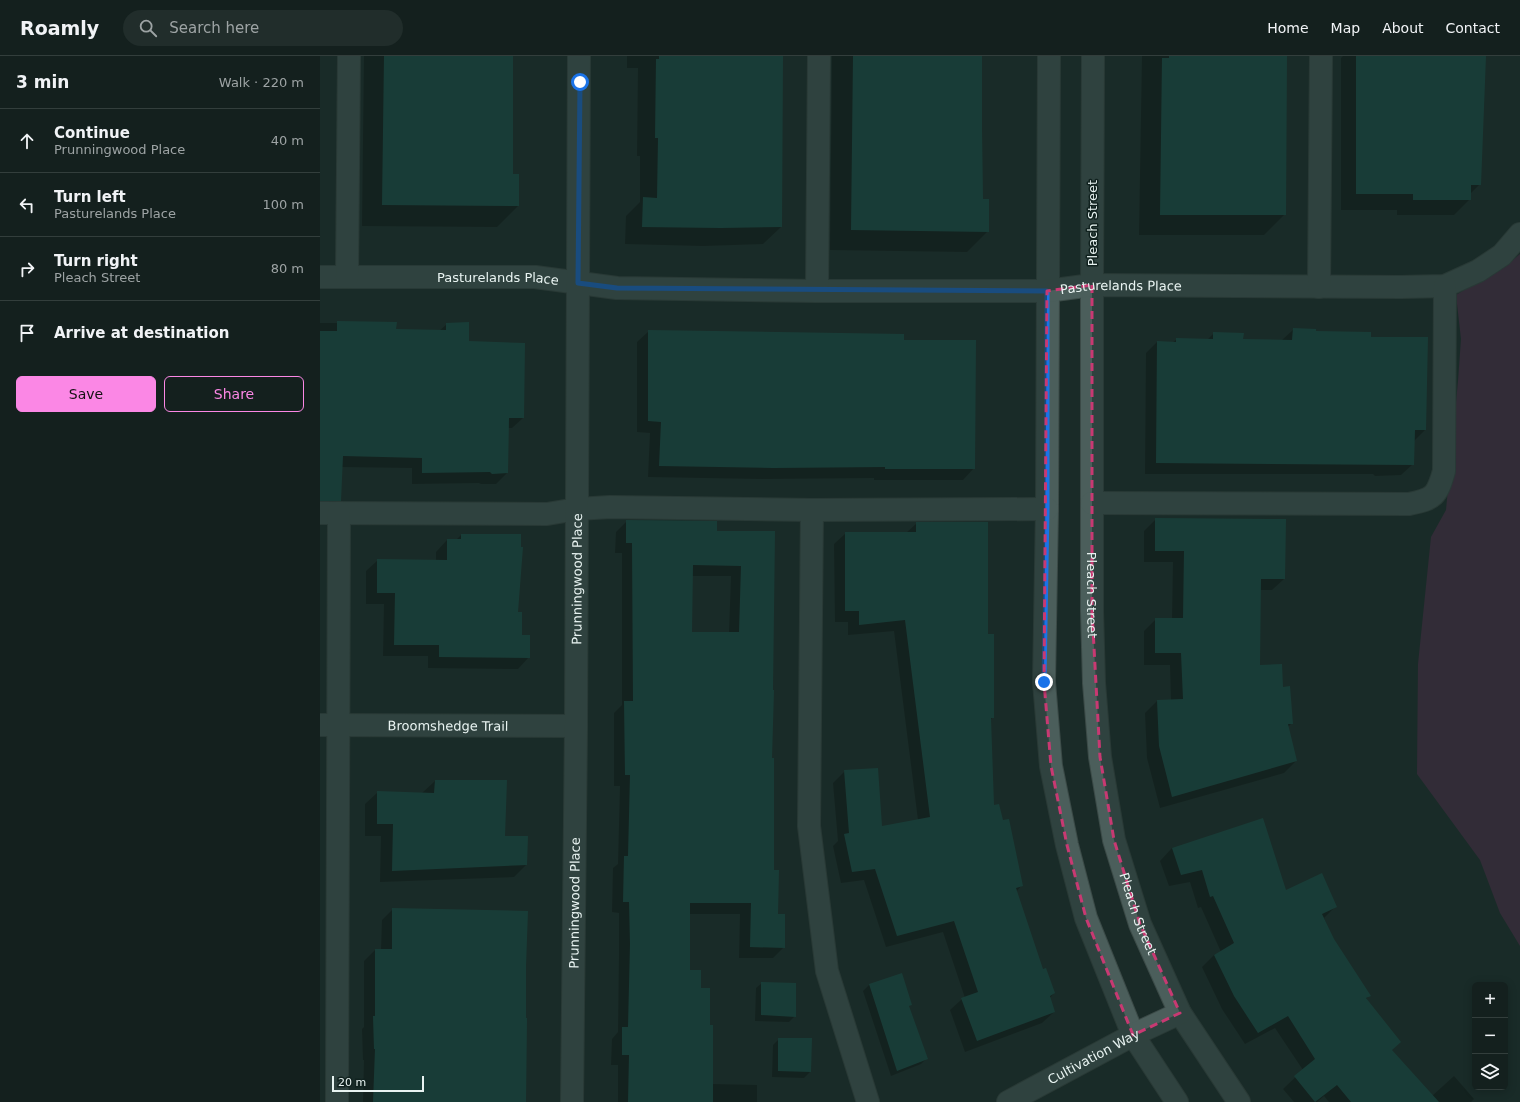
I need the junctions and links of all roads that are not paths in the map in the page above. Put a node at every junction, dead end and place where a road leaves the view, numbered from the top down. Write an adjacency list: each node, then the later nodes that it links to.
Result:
1 (349, 56): 9 (street)
2 (579, 56): 10 (street, Prunningwood Place)
3 (819, 56): 14 (street)
4 (1049, 56): 15 (street)
5 (1093, 56): 11 (street, Pleach Street)
6 (1321, 56): 13 (street)
7 (1520, 234): 12 (street, Pasturelands Place)
8 (320, 277): 9 (street, Pasturelands Place)
9 (347, 277): 10 (street, Pasturelands Place)
10 (578, 283): 14 (street, Pasturelands Place); 17 (street, Prunningwood Place)
11 (1092, 285): 13 (street, Pasturelands Place); 15 (street, Pasturelands Place); 16 (street, Pleach Street)
12 (1445, 286): 13 (street, Pasturelands Place); 16 (street)
13 (1319, 287)
14 (817, 290): 15 (street, Pasturelands Place)
15 (1047, 291): 18 (street)
16 (1092, 503): 23 (street, Pleach Street)
17 (577, 509): 19 (street); 20 (street); 22 (street, Prunningwood Place)
18 (1047, 509): 19 (street); 24 (street)
19 (812, 510): 27 (street)
20 (330, 513): 21 (street)
21 (330, 725): 22 (street, Broomshedge Trail); 25 (street)
22 (576, 726): 26 (street, Prunningwood Place)
23 (1180, 1013): 24 (street, Cultivation Way); 30 (street, Pleach Street)
24 (1133, 1035): 28 (street, Cultivation Way); 29 (street)
25 (337, 1102)
26 (572, 1102)
27 (868, 1102)
28 (1008, 1102)
29 (1177, 1102)
30 (1239, 1102)

